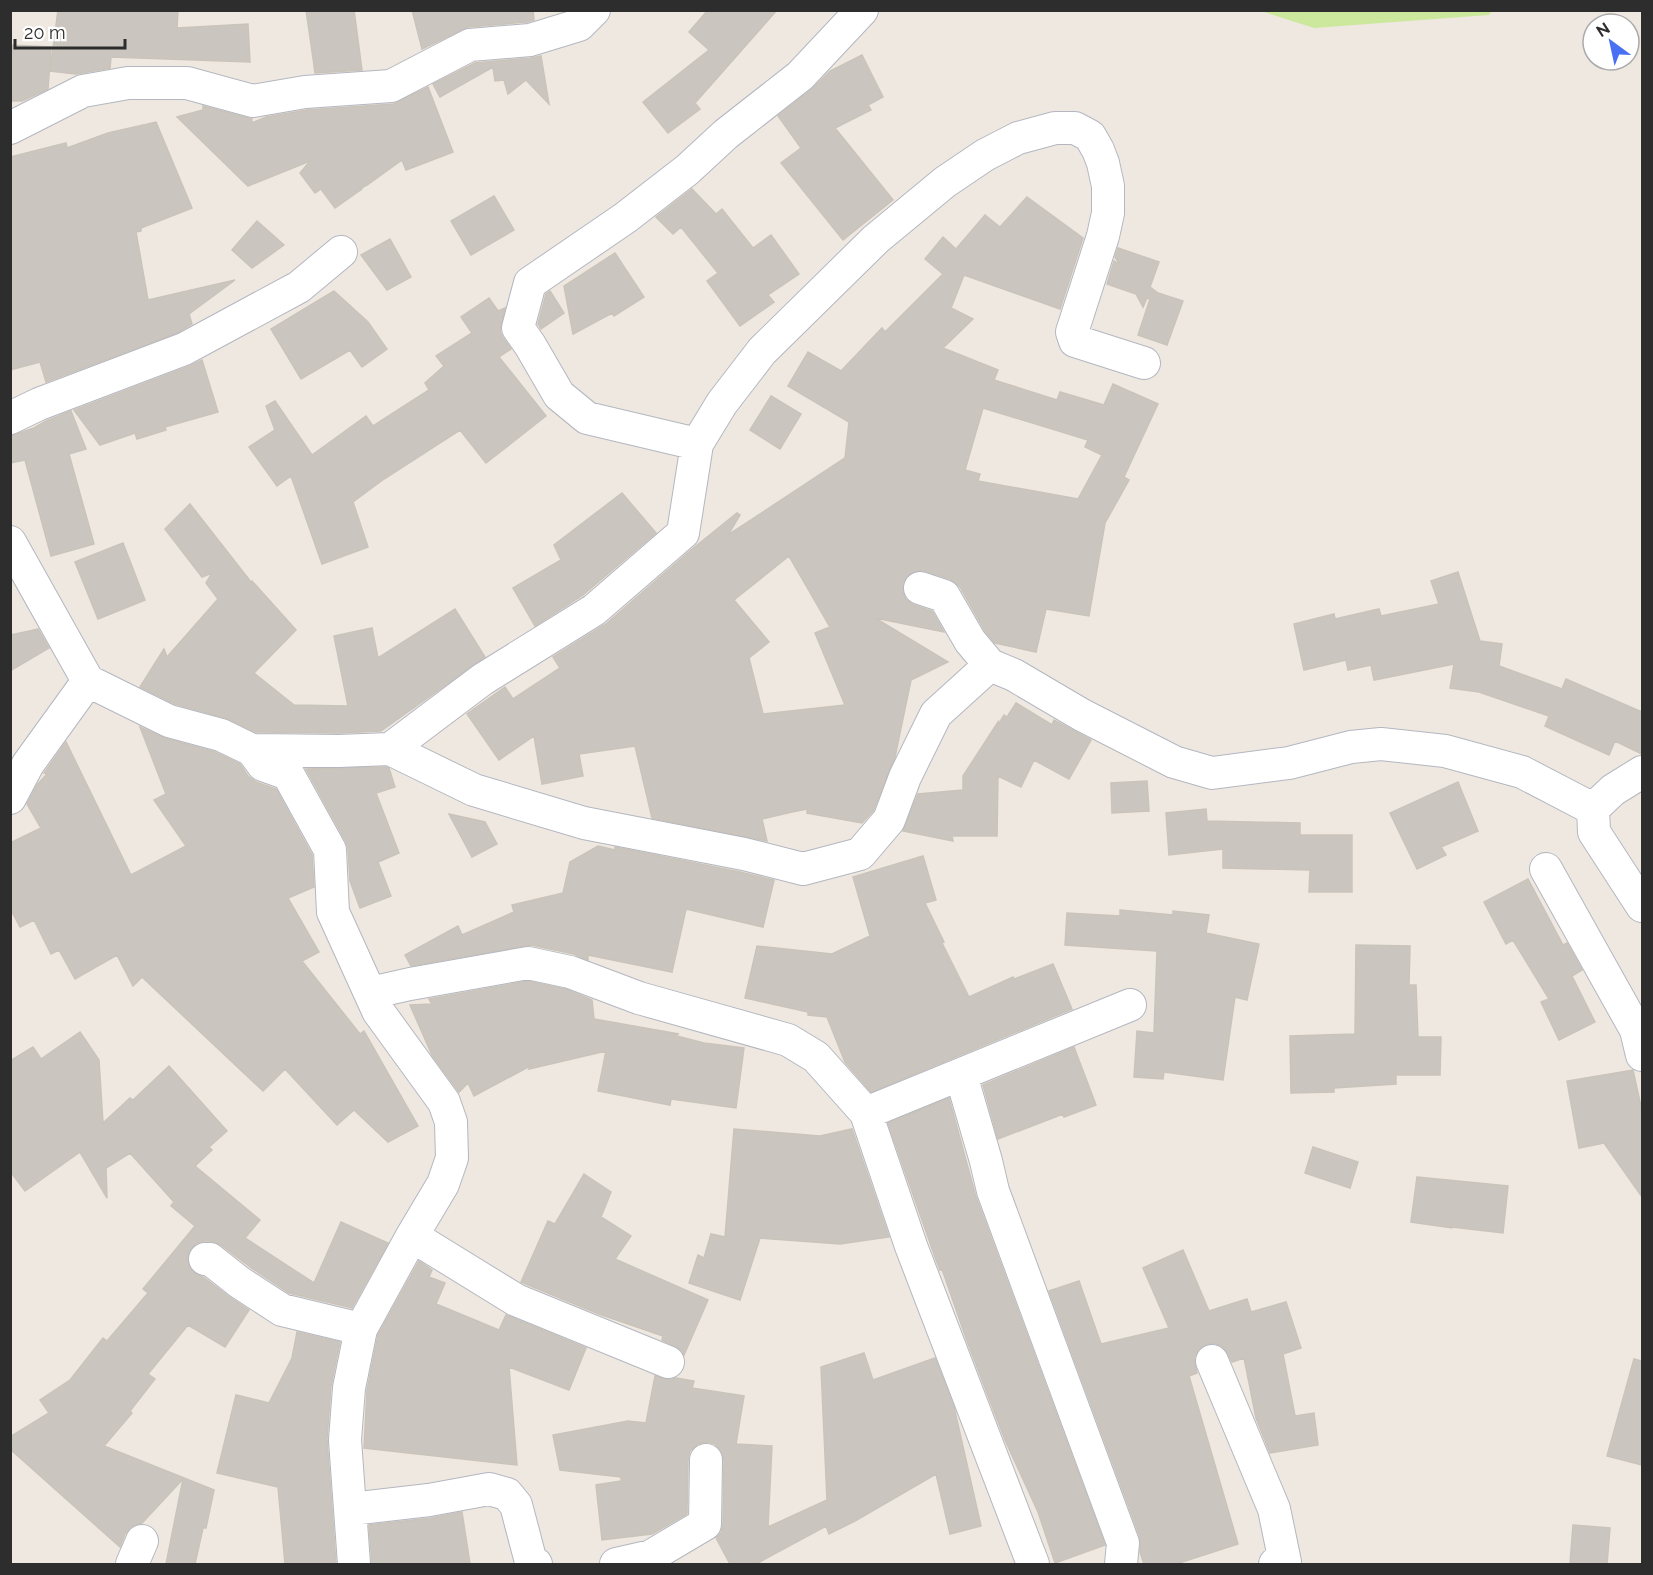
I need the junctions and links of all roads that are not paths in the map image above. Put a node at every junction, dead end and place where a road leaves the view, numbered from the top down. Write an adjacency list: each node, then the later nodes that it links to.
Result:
1 (594, 10): 3 (street)
2 (862, 10): 7 (street)
3 (10, 129)
4 (341, 252): 6 (street)
5 (1144, 363): 7 (street)
6 (10, 418)
7 (697, 444): 12 (street)
8 (10, 542): 11 (street)
9 (920, 588): 10 (street)
10 (990, 665): 12 (street); 16 (street)
11 (88, 681): 13 (street); 15 (street)
12 (390, 749): 13 (street)
13 (252, 750): 19 (street)
14 (1642, 772): 16 (street)
15 (10, 798)
16 (1593, 810): 18 (street)
17 (1545, 869): 21 (street)
18 (1642, 906)
19 (370, 993): 23 (street); 24 (street)
20 (1130, 1005): 22 (street)
21 (1642, 1055)
22 (961, 1075): 23 (street); 35 (street)
23 (866, 1113): 34 (street)
24 (412, 1236): 26 (street); 28 (street)
25 (205, 1259): 26 (street)
26 (362, 1329): 30 (street)
27 (1212, 1361): 36 (street)
28 (668, 1362)
29 (706, 1460): 33 (street)
30 (351, 1509): 31 (street); 32 (street)
31 (354, 1564)
32 (536, 1564)
33 (616, 1564)
34 (1033, 1564)
35 (1120, 1564)
36 (1281, 1564)

